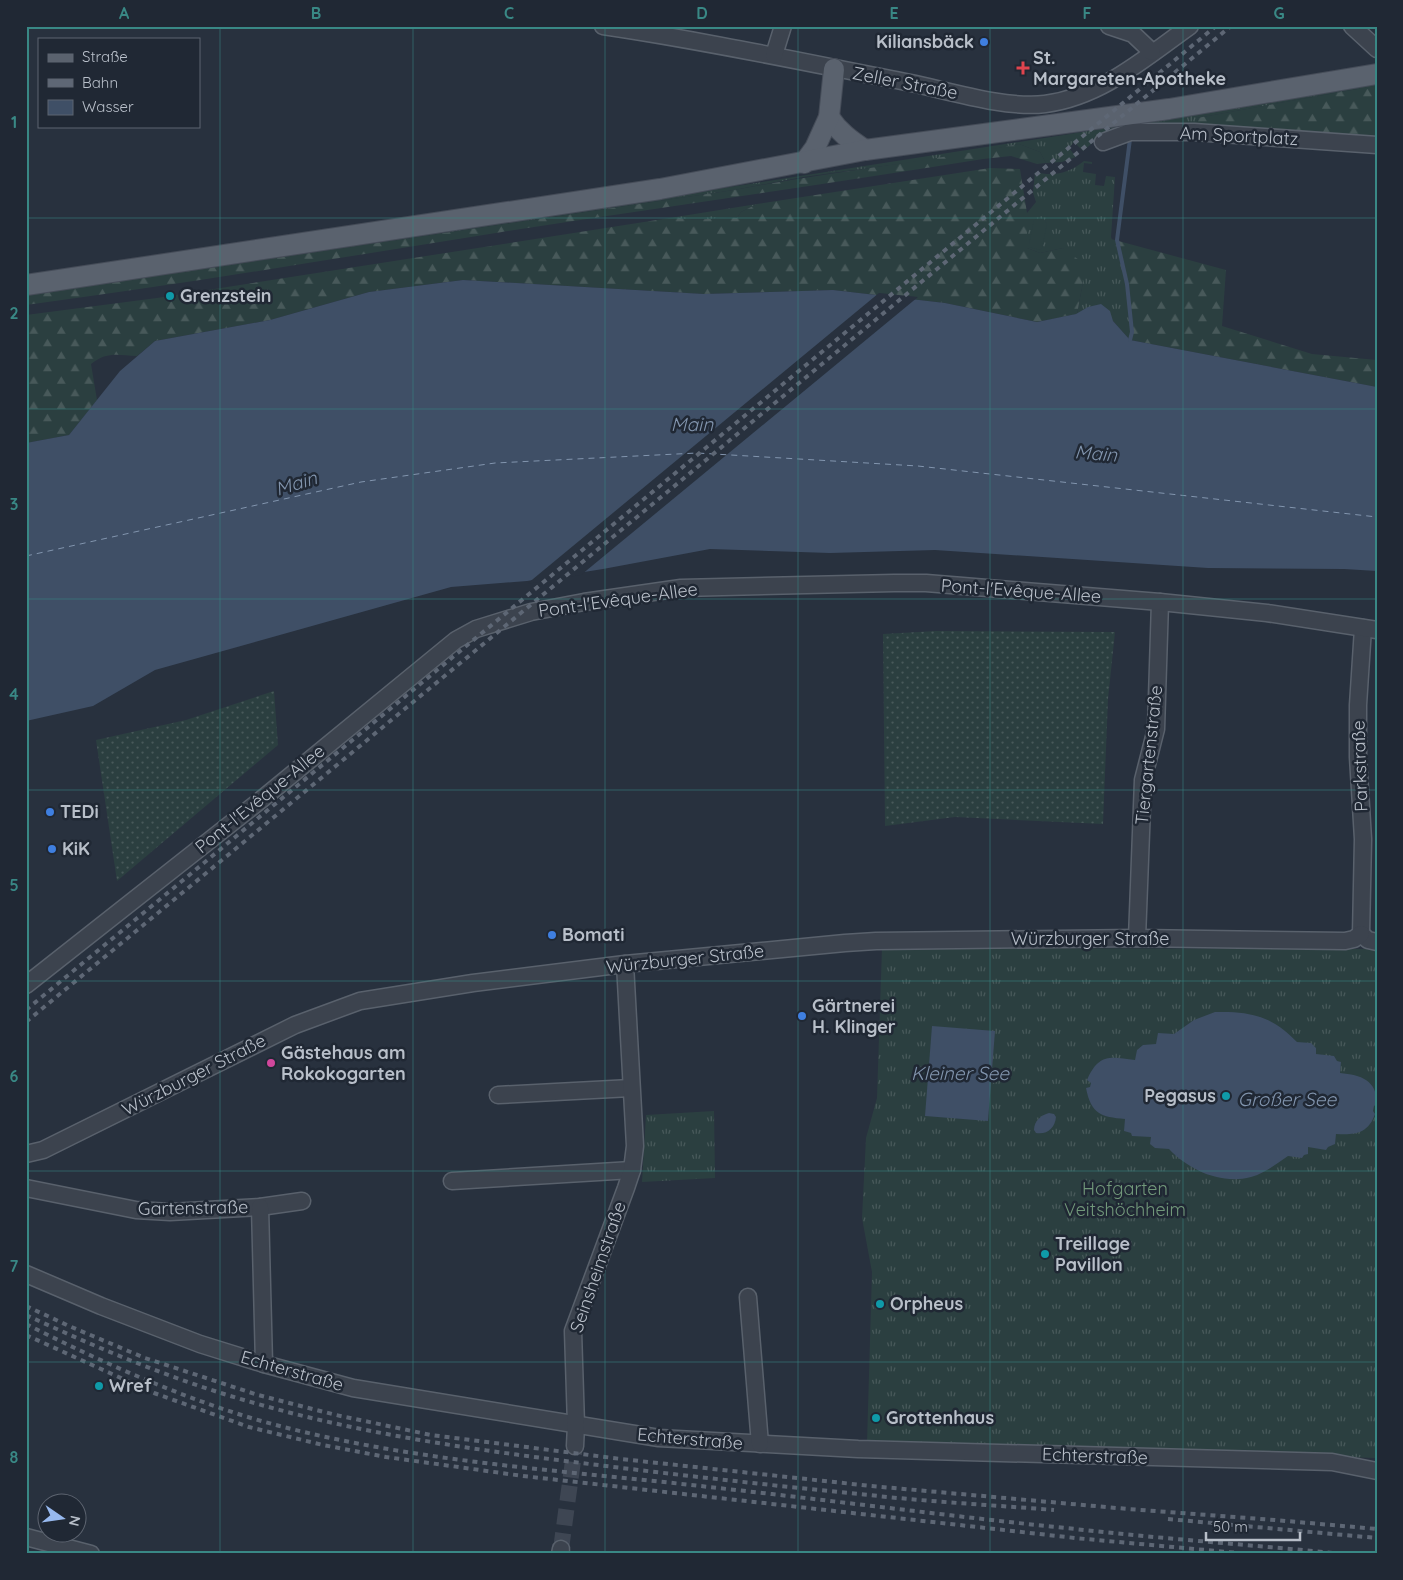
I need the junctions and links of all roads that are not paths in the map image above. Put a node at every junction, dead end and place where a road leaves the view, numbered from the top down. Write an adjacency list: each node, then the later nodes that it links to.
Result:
1 (602, 26): 8 (street, Zeller Straße)
2 (783, 26): 8 (street)
3 (1109, 26): 7 (street)
4 (1190, 26): 7 (street, Zeller Straße)
5 (1352, 26): 6 (street)
6 (1375, 43)
7 (1152, 52): 9 (street, Zeller Straße)
8 (774, 55): 9 (street, Zeller Straße)
9 (834, 69): 11 (main road)
10 (1377, 74): 14 (main road)
11 (829, 117): 14 (main road); 15 (main road)
12 (1103, 142): 13 (street, Am Sportplatz)
13 (1377, 145)
14 (865, 150): 15 (main road)
15 (804, 163): 16 (main road)
16 (26, 284)
17 (1160, 602): 18 (street, Pont-l'Evêque-Allee); 20 (street, Tiergartenstraße); 23 (street, Pont-l'Evêque-Allee)
18 (1370, 629): 19 (street, Parkstraße)
19 (1362, 934): 20 (street, Würzburger Straße); 21 (street)
20 (1137, 938): 22 (street, Würzburger Straße)
21 (1377, 942)
22 (625, 964): 24 (street, Seinsheimstraße); 26 (street, Würzburger Straße)
23 (26, 985)
24 (631, 1088): 25 (street); 27 (street, Seinsheimstraße)
25 (498, 1095)
26 (26, 1154)
27 (632, 1170): 28 (street); 35 (street, Seinsheimstraße)
28 (452, 1181)
29 (26, 1188): 31 (street, Gartenstraße)
30 (302, 1201): 31 (street, Gartenstraße)
31 (260, 1207): 34 (street)
32 (26, 1274): 34 (street, Echterstraße)
33 (748, 1297): 36 (street)
34 (264, 1364): 35 (street, Echterstraße)
35 (576, 1426): 36 (street, Echterstraße); 37 (street, Seinsheimstraße)
36 (760, 1444): 38 (street, Echterstraße)
37 (575, 1446)
38 (1377, 1471)
39 (26, 1536): 40 (street)
40 (91, 1554)

